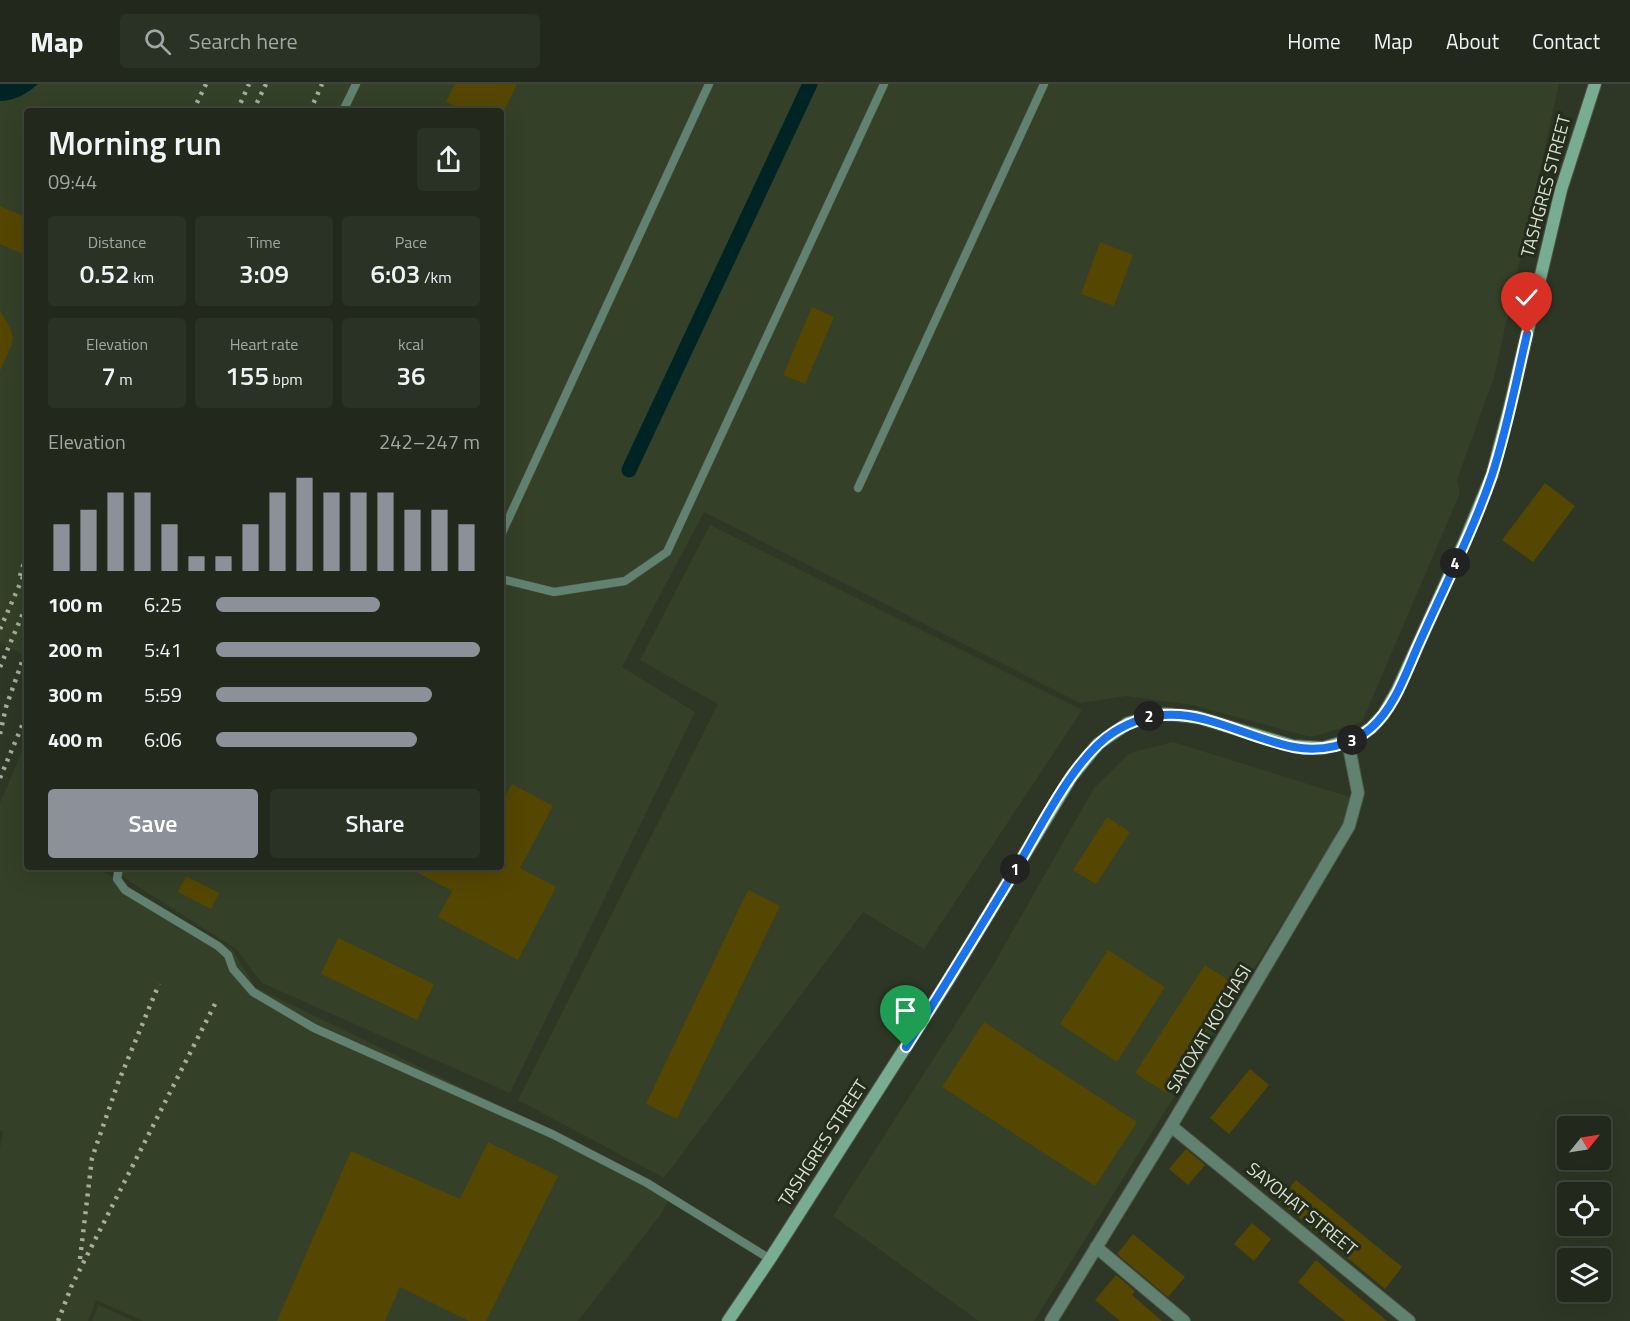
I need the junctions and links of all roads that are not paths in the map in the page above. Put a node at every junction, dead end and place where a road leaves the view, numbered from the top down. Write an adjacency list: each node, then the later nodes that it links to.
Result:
1 (356, 84): 6 (lane)
2 (709, 84): 8 (lane)
3 (884, 84): 9 (lane)
4 (1044, 84): 7 (lane)
5 (1594, 84): 10 (main road, TASHGRES STREET)
6 (344, 108)
7 (858, 488)
8 (504, 528)
9 (504, 580)
10 (1348, 742): 12 (street, SAYOXAT KO'CHASI); 14 (main road, TASHGRES STREET)
11 (118, 870): 14 (lane)
12 (1172, 1126): 13 (street, SAYOXAT KO'CHASI); 18 (street, SAYOHAT STREET)
13 (1096, 1247): 16 (street, SAYOXAT KO'CHASI); 17 (street)
14 (770, 1259): 15 (main road, TASHGRES STREET)
15 (728, 1321)
16 (1051, 1321)
17 (1184, 1321)
18 (1409, 1321)

